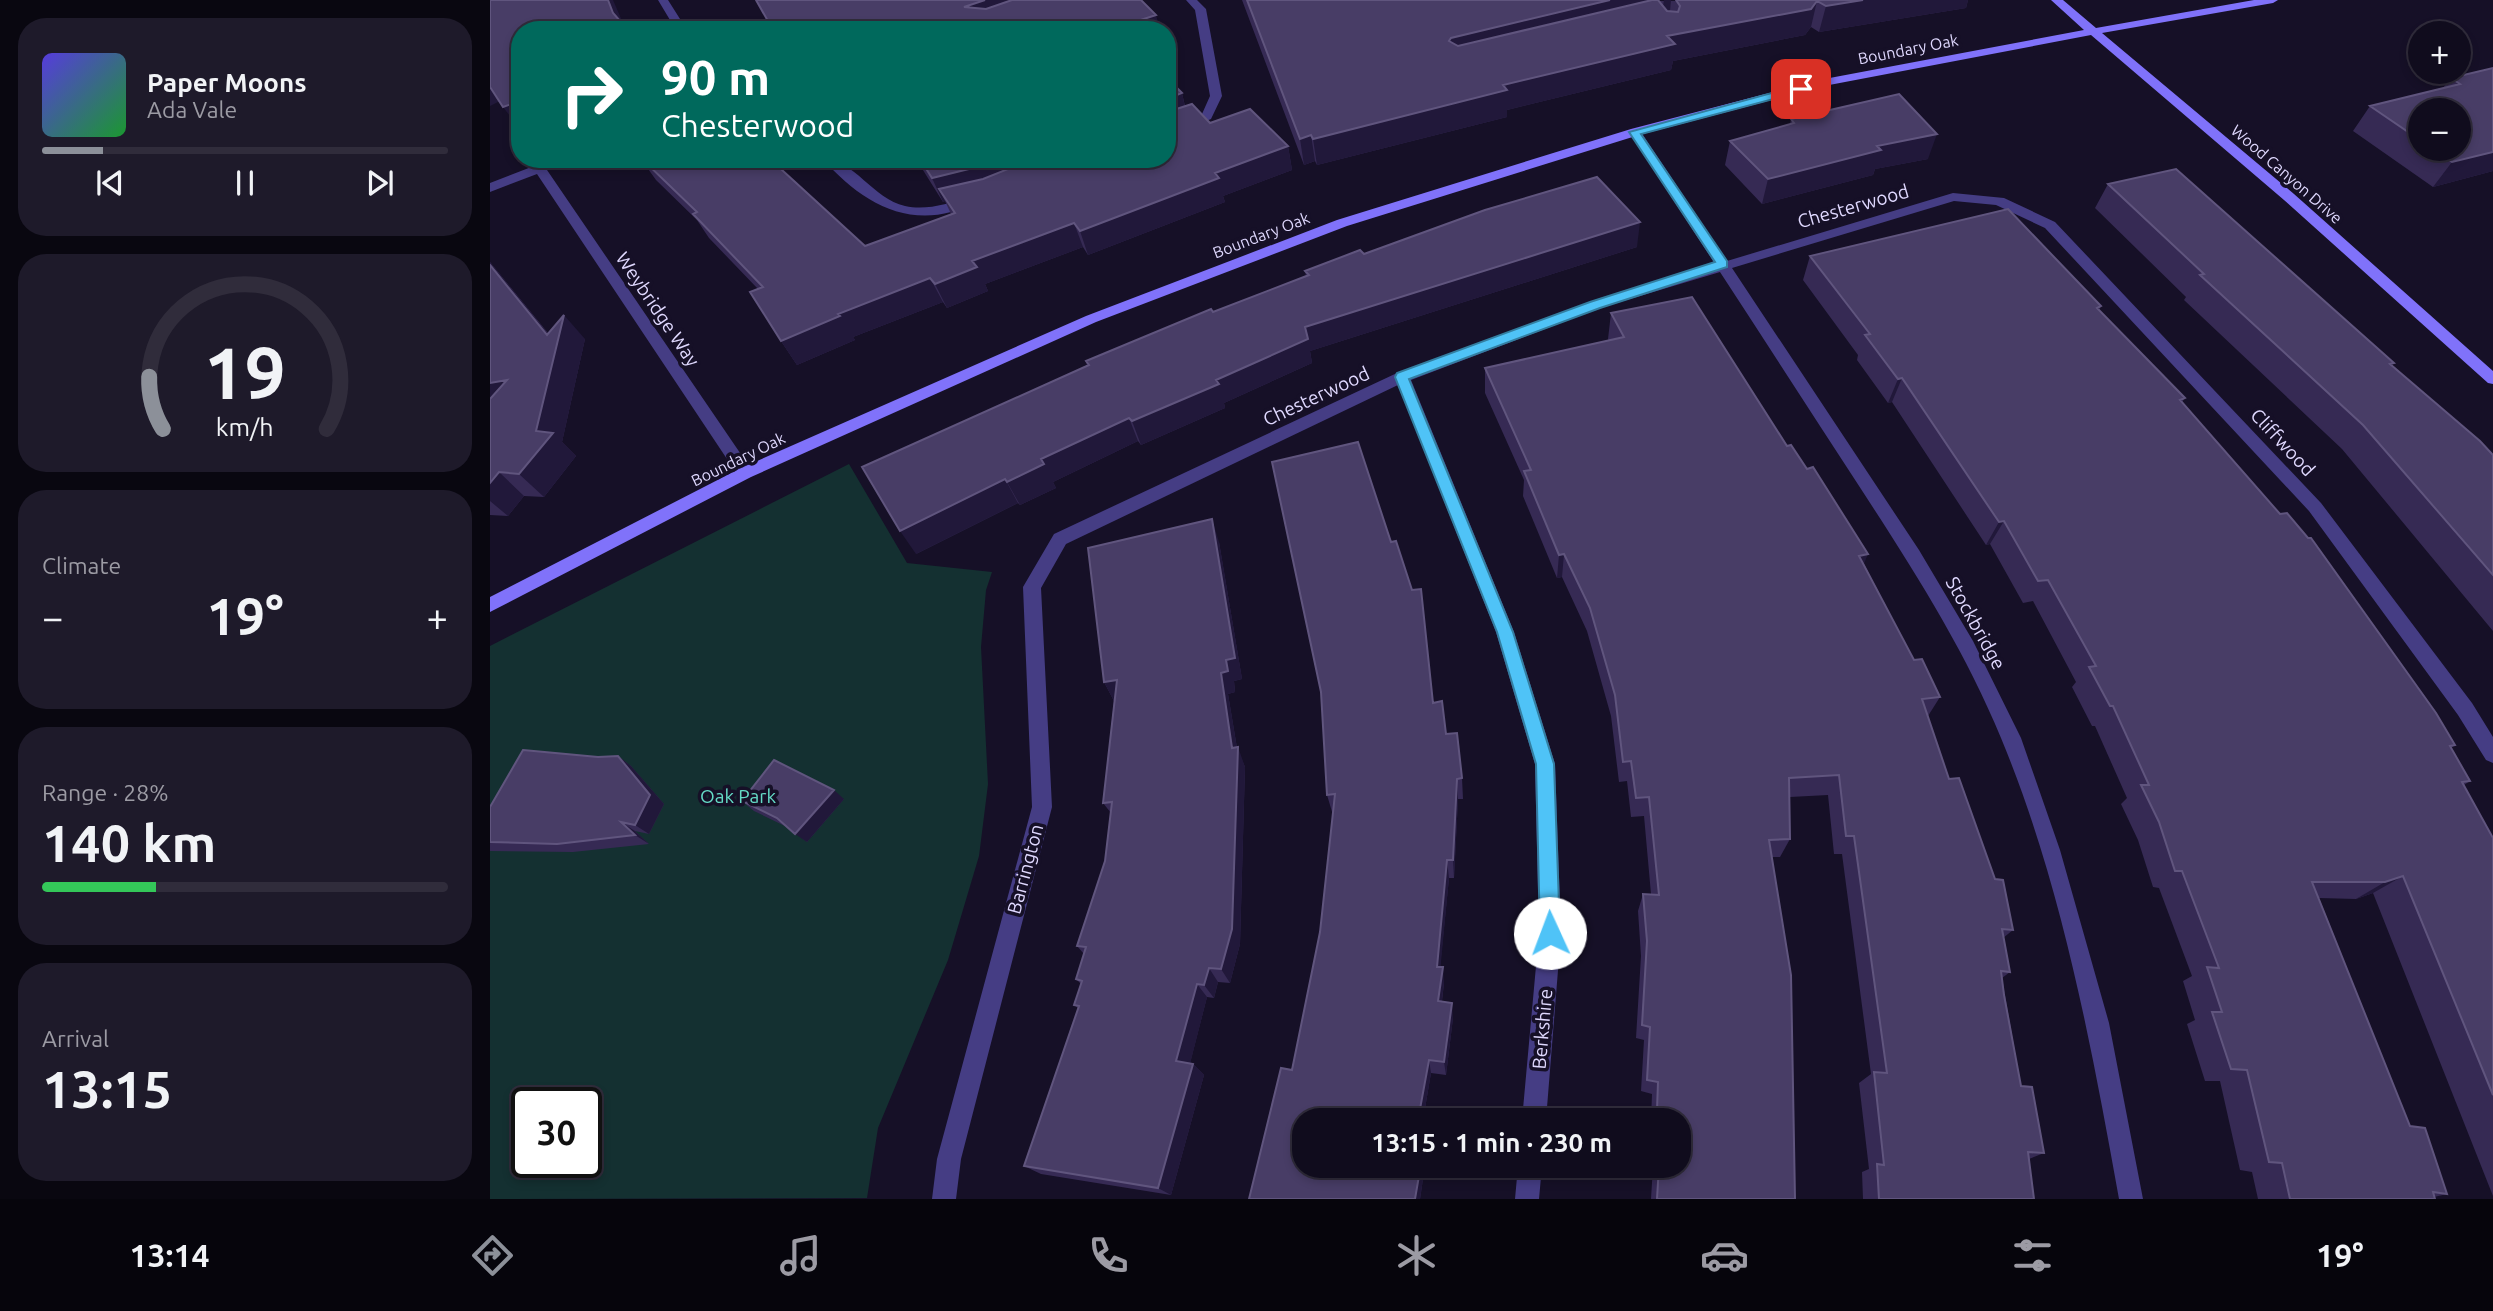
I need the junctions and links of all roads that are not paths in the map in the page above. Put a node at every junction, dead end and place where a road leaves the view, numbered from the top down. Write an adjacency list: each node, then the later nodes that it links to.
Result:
1 (663, 0): 5 (street)
2 (1191, 0): 7 (street)
3 (2056, 0): 6 (street, Wood Canyon Drive)
4 (2273, 0): 6 (street, Boundary Oak)
5 (676, 21)
6 (2091, 32): 8 (street, Boundary Oak); 17 (street, Wood Canyon Drive)
7 (1176, 130)
8 (1635, 132): 15 (street, Stockbridge); 18 (street, Boundary Oak)
9 (537, 168): 12 (street)
10 (540, 168): 18 (street, Weybridge Way)
11 (840, 168): 13 (street)
12 (490, 188)
13 (982, 198)
14 (1999, 201): 15 (street, Chesterwood); 21 (street, Cliffwood)
15 (1723, 264): 16 (street, Chesterwood); 26 (street, Stockbridge)
16 (1402, 377): 19 (street, Chesterwood); 22 (street, Berkshire)
17 (2493, 379)
18 (745, 473): 20 (street, Boundary Oak)
19 (1060, 539): 24 (street, Barrington)
20 (490, 605)
21 (2493, 754)
22 (1535, 1108)
23 (1529, 1178): 25 (street)
24 (944, 1199)
25 (1527, 1199)
26 (2132, 1199)

